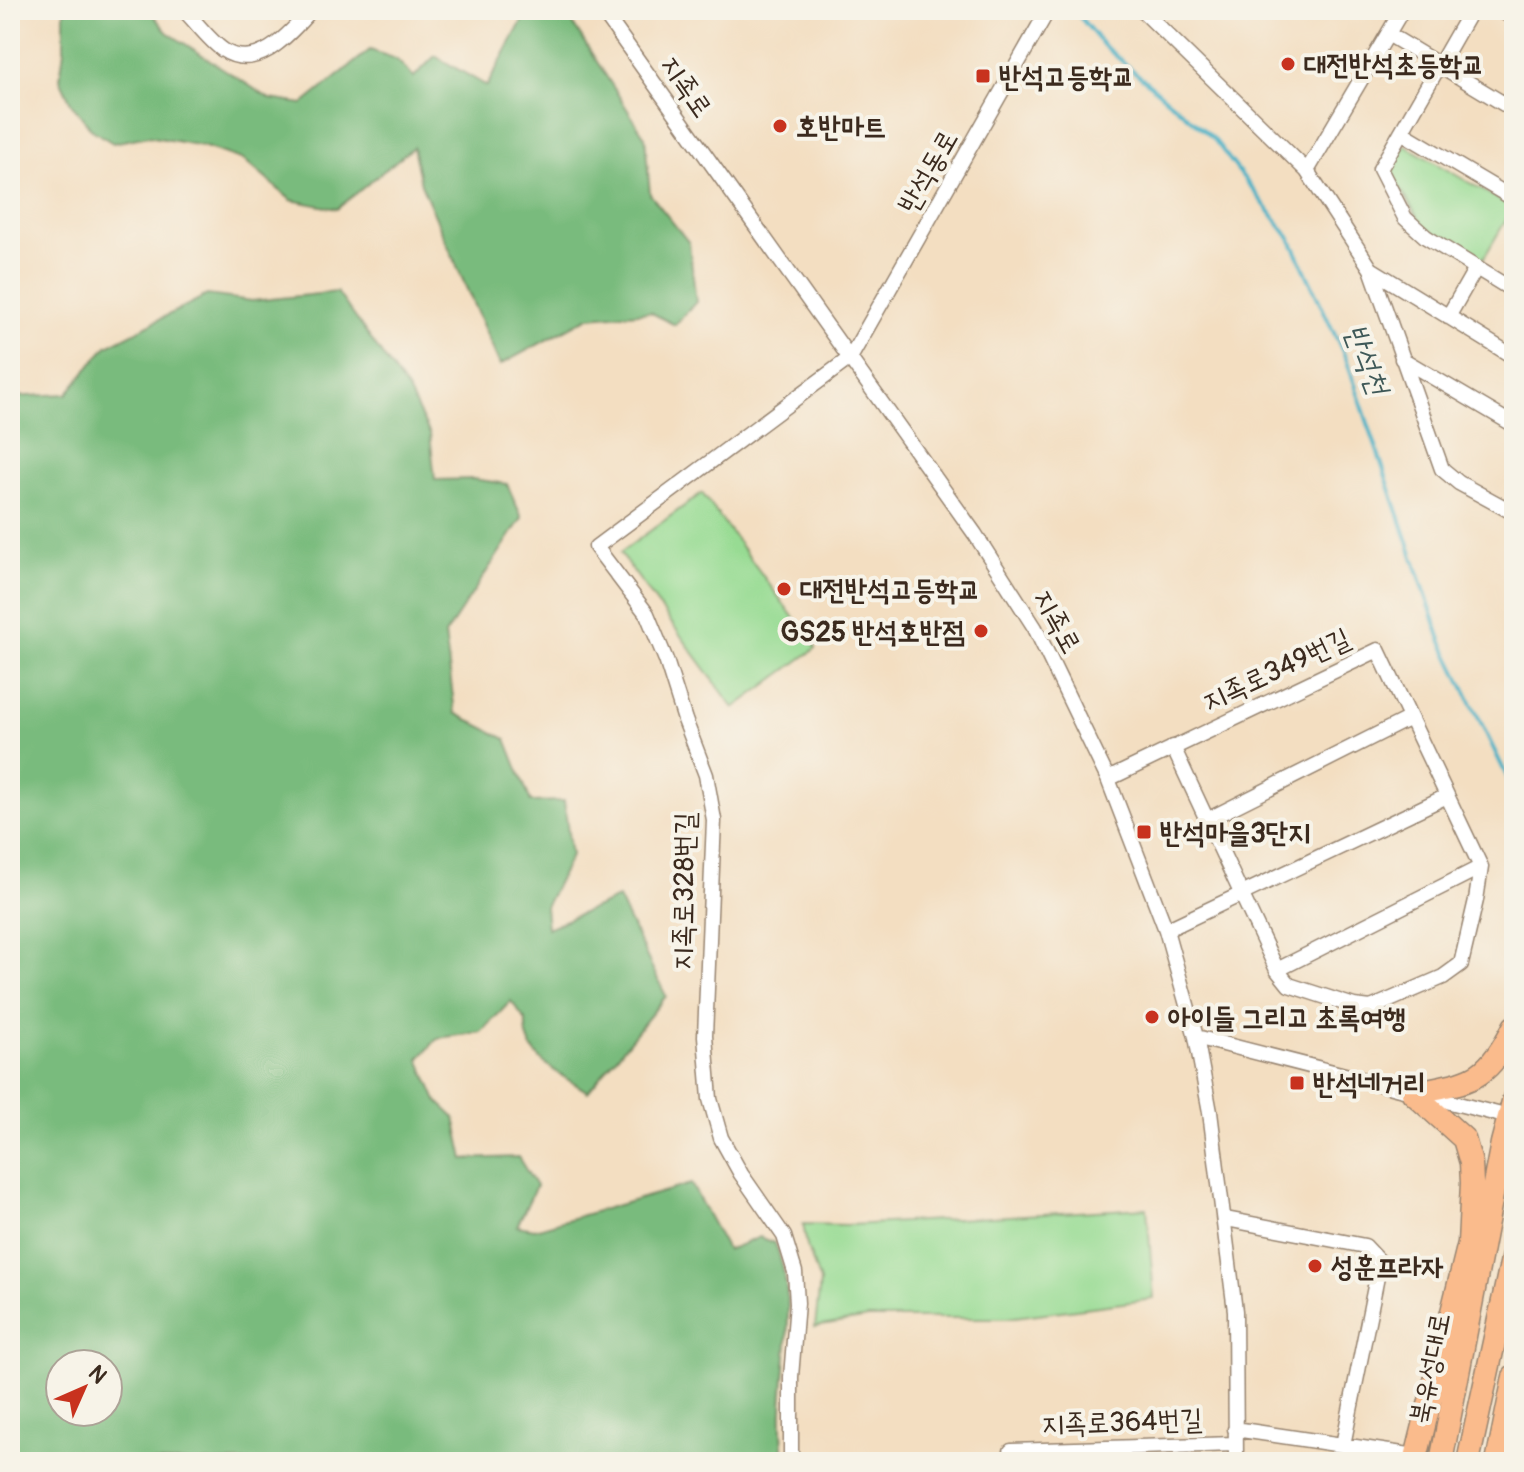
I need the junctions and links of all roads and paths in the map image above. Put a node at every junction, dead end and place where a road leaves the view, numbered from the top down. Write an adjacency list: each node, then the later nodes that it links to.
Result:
1 (184, 10): 2 (street)
2 (310, 10)
3 (602, 10): 21 (street, 지족로)
4 (1048, 10): 21 (street, 반석동로)
5 (1142, 10): 14 (street)
6 (1402, 10): 10 (street)
7 (1471, 10): 11 (street)
8 (1500, 10): 9 (street)
9 (1514, 18)
10 (1388, 34): 11 (street); 14 (street)
11 (1439, 67): 12 (street); 13 (street)
12 (1514, 110)
13 (1401, 132): 15 (street); 16 (street)
14 (1307, 171): 17 (street)
15 (1514, 199)
16 (1476, 268): 18 (street); 19 (street)
17 (1371, 269): 19 (street); 22 (street)
18 (1514, 291)
19 (1448, 317): 20 (street)
20 (1514, 357)
21 (850, 358): 27 (street, 지족로); 47 (street, 지족로328번길)
22 (1402, 359): 23 (street); 24 (street)
23 (1514, 425)
24 (1514, 513)
25 (1410, 718): 26 (street, 지족로349번길); 28 (street, 지족로349번길); 29 (street)
26 (1173, 747): 27 (street, 지족로349번길); 29 (street)
27 (1108, 779): 32 (street, 지족로)
28 (1447, 796): 30 (street, 지족로349번길); 31 (street)
29 (1207, 820): 31 (street)
30 (1481, 867): 33 (street); 33 (street)
31 (1242, 894): 32 (street); 33 (street)
32 (1166, 930): 35 (street, 지족로)
33 (1277, 970)
34 (1514, 1027): 36 (main road)
35 (1196, 1037): 36 (street); 39 (street, 지족로364번길)
36 (1413, 1093): 37 (street); 40 (main road)
37 (1512, 1111): 38 (main road, 북유성대로)
38 (1492, 1199): 40 (main road); 49 (main road, 북유성대로)
39 (1226, 1219): 43 (street, 지족로364번길); 44 (street)
40 (1469, 1243): 46 (main road)
41 (1514, 1250): 50 (main road, 북유성대로)
42 (1514, 1377): 51 (main road)
43 (1235, 1436): 44 (street, 지족로364번길); 45 (street, 지족로364번길); 48 (street, 지족로364번길)
44 (1343, 1445): 46 (street, 지족로364번길)
45 (1011, 1451)
46 (1415, 1459)
47 (791, 1462)
48 (1236, 1462)
49 (1441, 1462)
50 (1468, 1462)
51 (1497, 1462)

